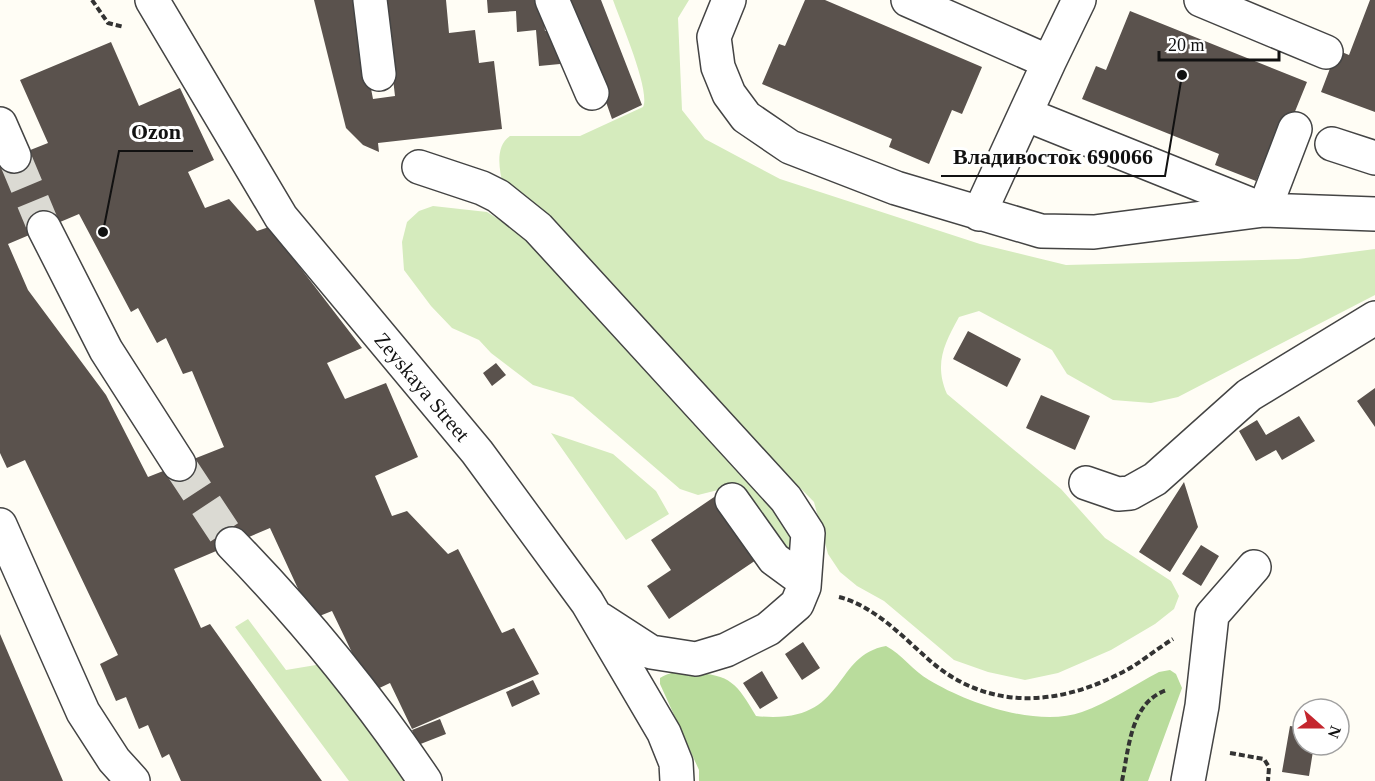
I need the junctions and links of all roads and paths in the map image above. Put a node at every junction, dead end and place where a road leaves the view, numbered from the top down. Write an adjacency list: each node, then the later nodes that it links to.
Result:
1 (152, 0): 32 (lane, Zeyskaya Street)
2 (370, 0): 10 (lane)
3 (552, 0): 11 (lane)
4 (729, 0): 20 (lane)
5 (908, 0): 9 (lane)
6 (1079, 0): 9 (lane)
7 (1201, 0): 8 (lane)
8 (1326, 52)
9 (1050, 62): 12 (lane)
10 (379, 74)
11 (592, 93)
12 (1025, 114): 19 (lane); 20 (lane)
13 (0, 124): 16 (lane)
14 (1295, 129): 19 (lane)
15 (1332, 144): 17 (lane)
16 (14, 156)
17 (1375, 158)
18 (419, 167): 30 (lane)
19 (1264, 210): 20 (lane); 21 (lane)
20 (979, 214)
21 (1375, 214)
22 (44, 228): 24 (lane)
23 (1375, 318): 25 (lane)
24 (179, 465)
25 (1086, 483)
26 (732, 500): 30 (lane)
27 (0, 525): 35 (lane)
28 (232, 544): 36 (lane)
29 (1254, 567): 31 (lane)
30 (801, 592): 31 (path); 32 (lane)
31 (1212, 615): 33 (lane)
32 (596, 617): 37 (lane, Zeyskaya Street)
33 (1205, 678): 34 (lane); 38 (path)
34 (1194, 748): 39 (lane); 40 (path)
35 (134, 781)
36 (424, 781)
37 (677, 781)
38 (1122, 781)
39 (1188, 781)
40 (1268, 781)

